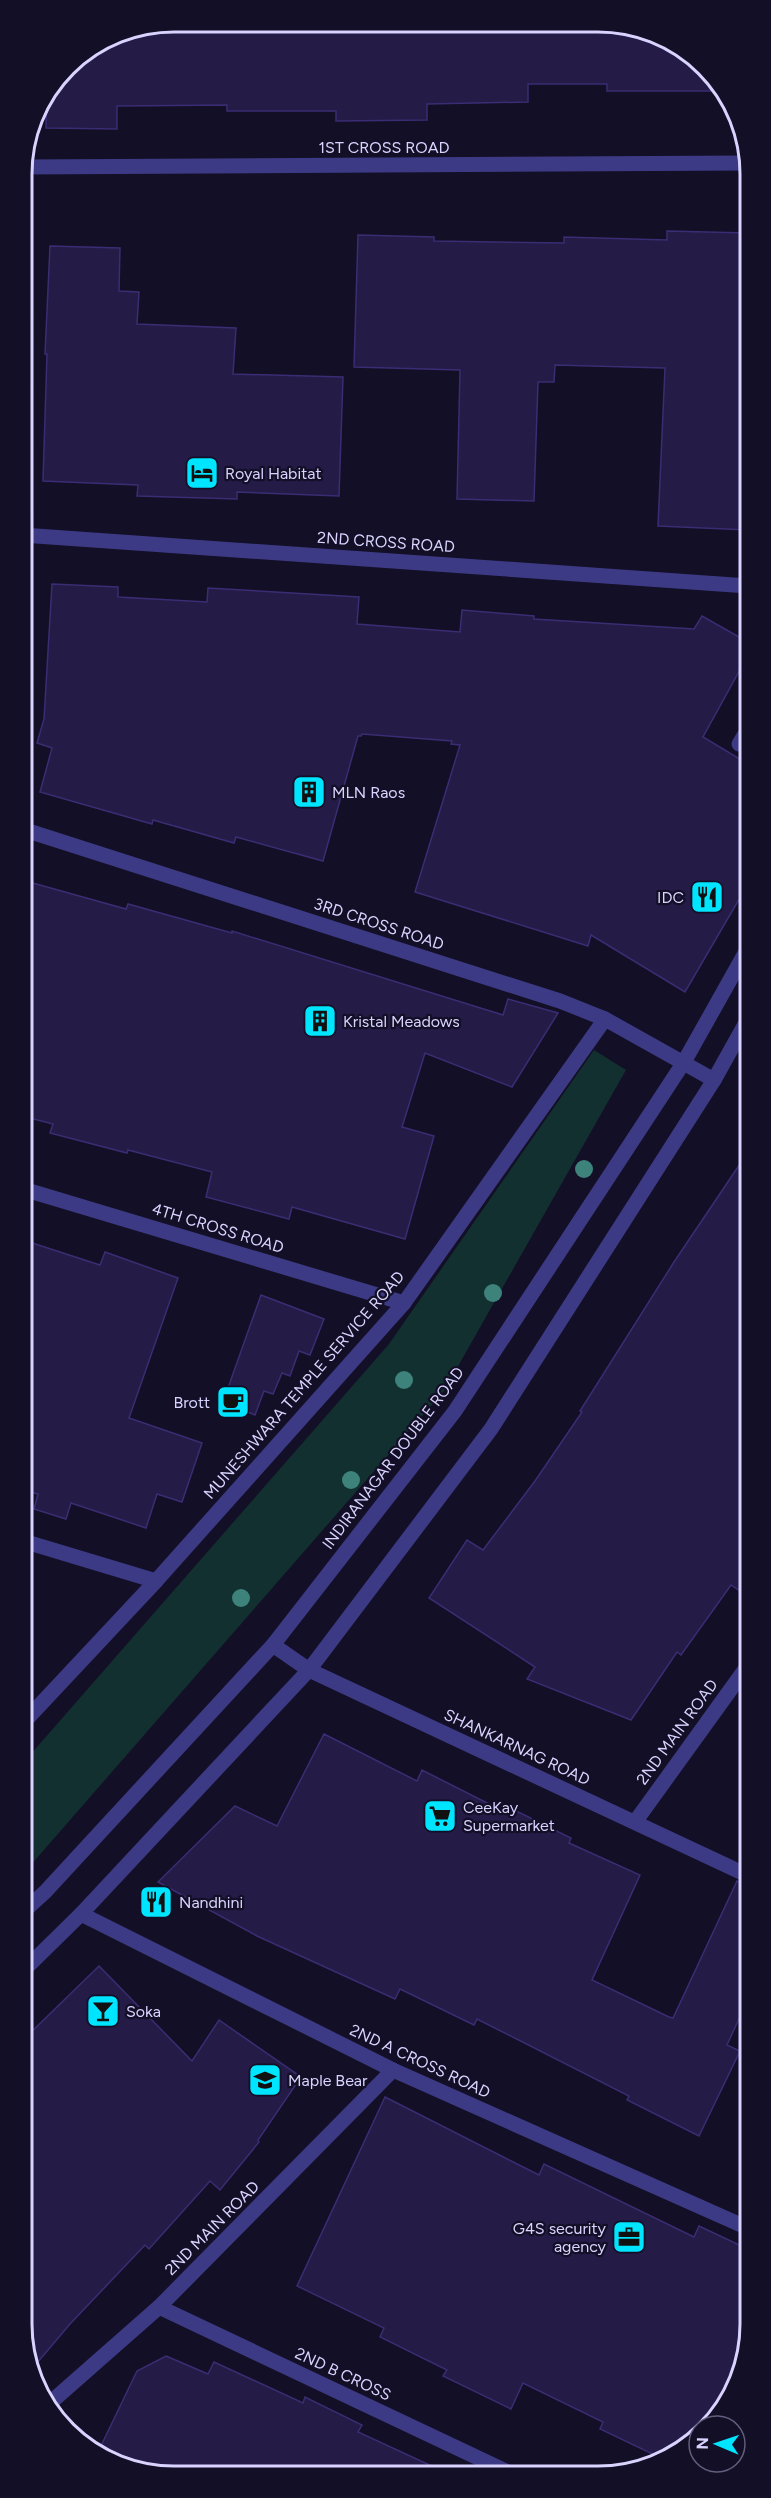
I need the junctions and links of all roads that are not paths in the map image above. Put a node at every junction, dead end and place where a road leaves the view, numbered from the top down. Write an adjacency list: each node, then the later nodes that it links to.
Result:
1 (739, 163): 2 (street, 1ST CROSS ROAD)
2 (32, 166)
3 (32, 536): 4 (street, 2ND CROSS ROAD)
4 (740, 585)
5 (32, 832): 7 (street, 3RD CROSS ROAD)
6 (740, 963): 9 (street, INDIRANAGAR DOUBLE ROAD)
7 (605, 1019): 9 (street, 3RD CROSS ROAD); 12 (street, MUNESHWARA TEMPLE SERVICE ROAD)
8 (740, 1034): 10 (street)
9 (684, 1062): 10 (street, 3RD CROSS ROAD); 15 (street, INDIRANAGAR DOUBLE ROAD)
10 (714, 1080): 16 (street)
11 (32, 1191): 12 (street, 4TH CROSS ROAD)
12 (404, 1303): 14 (street, MUNESHWARA TEMPLE SERVICE ROAD)
13 (32, 1544): 14 (street)
14 (156, 1581): 18 (street, MUNESHWARA TEMPLE SERVICE ROAD)
15 (273, 1645): 16 (street, SHANKARNAG ROAD); 21 (street, INDIRANAGAR DOUBLE ROAD)
16 (309, 1670): 19 (street, SHANKARNAG ROAD); 22 (street)
17 (739, 1677): 19 (street, 2ND MAIN ROAD)
18 (32, 1713)
19 (634, 1822): 20 (street, SHANKARNAG ROAD)
20 (739, 1871)
21 (32, 1904)
22 (81, 1914): 23 (street); 24 (street, 2ND A CROSS ROAD)
23 (32, 1962)
24 (393, 2070): 25 (street, 2ND A CROSS ROAD); 26 (street, 2ND MAIN ROAD)
25 (739, 2224)
26 (159, 2307): 27 (street, 2ND MAIN ROAD); 28 (street, 2ND B CROSS)
27 (53, 2400)
28 (495, 2466)

